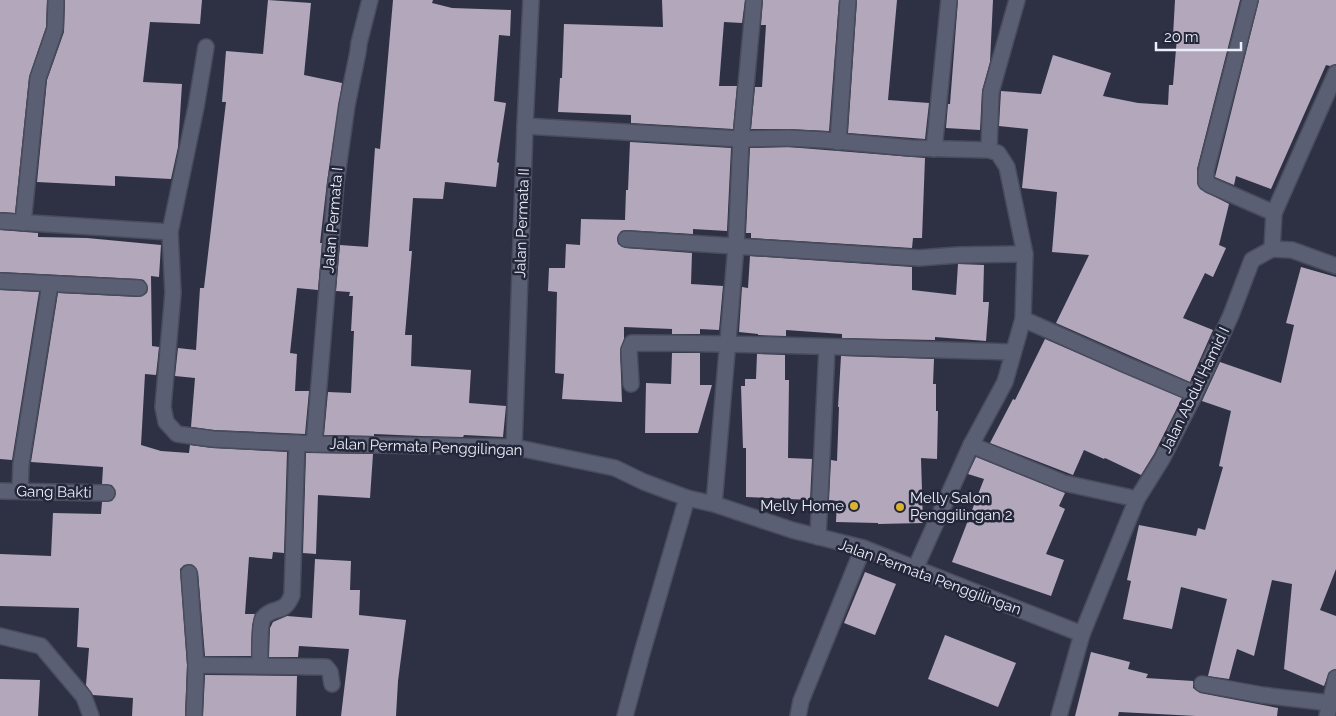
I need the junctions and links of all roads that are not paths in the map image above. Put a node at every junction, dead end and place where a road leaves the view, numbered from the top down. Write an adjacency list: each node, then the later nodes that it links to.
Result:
1 (56, 0): 18 (street)
2 (370, 0): 35 (street, Jalan Permata I)
3 (531, 0): 11 (street, Jalan Permata II)
4 (754, 0): 12 (street)
5 (848, 0): 13 (street)
6 (949, 0): 14 (street)
7 (1016, 0): 15 (street)
8 (1250, 0): 16 (street)
9 (206, 47): 19 (street, Jalan Permata Penggilingan)
10 (1336, 73): 16 (street)
11 (525, 126): 12 (street); 37 (street, Jalan Permata II)
12 (741, 139): 13 (street); 21 (street)
13 (838, 142): 14 (street)
14 (934, 149): 15 (street)
15 (989, 150): 23 (street)
16 (1274, 213): 22 (street)
17 (0, 221): 18 (street)
18 (23, 223): 19 (street)
19 (170, 232): 34 (street, Jalan Permata Penggilingan)
20 (626, 239): 21 (street)
21 (736, 246): 23 (street); 29 (street)
22 (1272, 249): 24 (street); 33 (street, Jalan Abdul Hamid I)
23 (1025, 254): 28 (street)
24 (1336, 266)
25 (0, 281): 26 (street)
26 (50, 284): 27 (street); 39 (street)
27 (139, 288)
28 (1023, 319): 31 (street); 33 (street)
29 (728, 343): 30 (street); 32 (street); 43 (street)
30 (827, 348): 31 (street); 44 (street)
31 (1013, 352): 36 (street)
32 (631, 384)
33 (1195, 394): 42 (street, Jalan Abdul Hamid I)
34 (297, 443): 35 (street, Jalan Permata Penggilingan); 51 (street)
35 (314, 444): 37 (street, Jalan Permata Penggilingan)
36 (971, 445): 42 (street); 46 (street)
37 (514, 447): 41 (street, Jalan Permata Penggilingan)
38 (0, 491): 39 (street, Gang Bakti)
39 (20, 491): 40 (street, Gang Bakti)
40 (107, 493)
41 (687, 498): 43 (street, Jalan Permata Penggilingan); 58 (street)
42 (1137, 499): 48 (street, Jalan Abdul Hamid I)
43 (714, 504): 44 (street, Jalan Permata Penggilingan)
44 (818, 537): 45 (street, Jalan Permata Penggilingan)
45 (863, 548): 46 (street, Jalan Permata Penggilingan); 59 (street)
46 (915, 569): 48 (street, Jalan Permata Penggilingan)
47 (189, 573): 50 (street)
48 (1082, 634): 60 (street, Jalan Abdul Hamid I)
49 (0, 636): 56 (street)
50 (196, 665): 51 (street); 57 (street)
51 (260, 665): 52 (street)
52 (332, 684)
53 (1202, 684): 55 (street)
54 (1336, 684): 55 (street)
55 (1329, 710)
56 (91, 716)
57 (194, 716)
58 (625, 716)
59 (798, 716)
60 (1059, 716)

